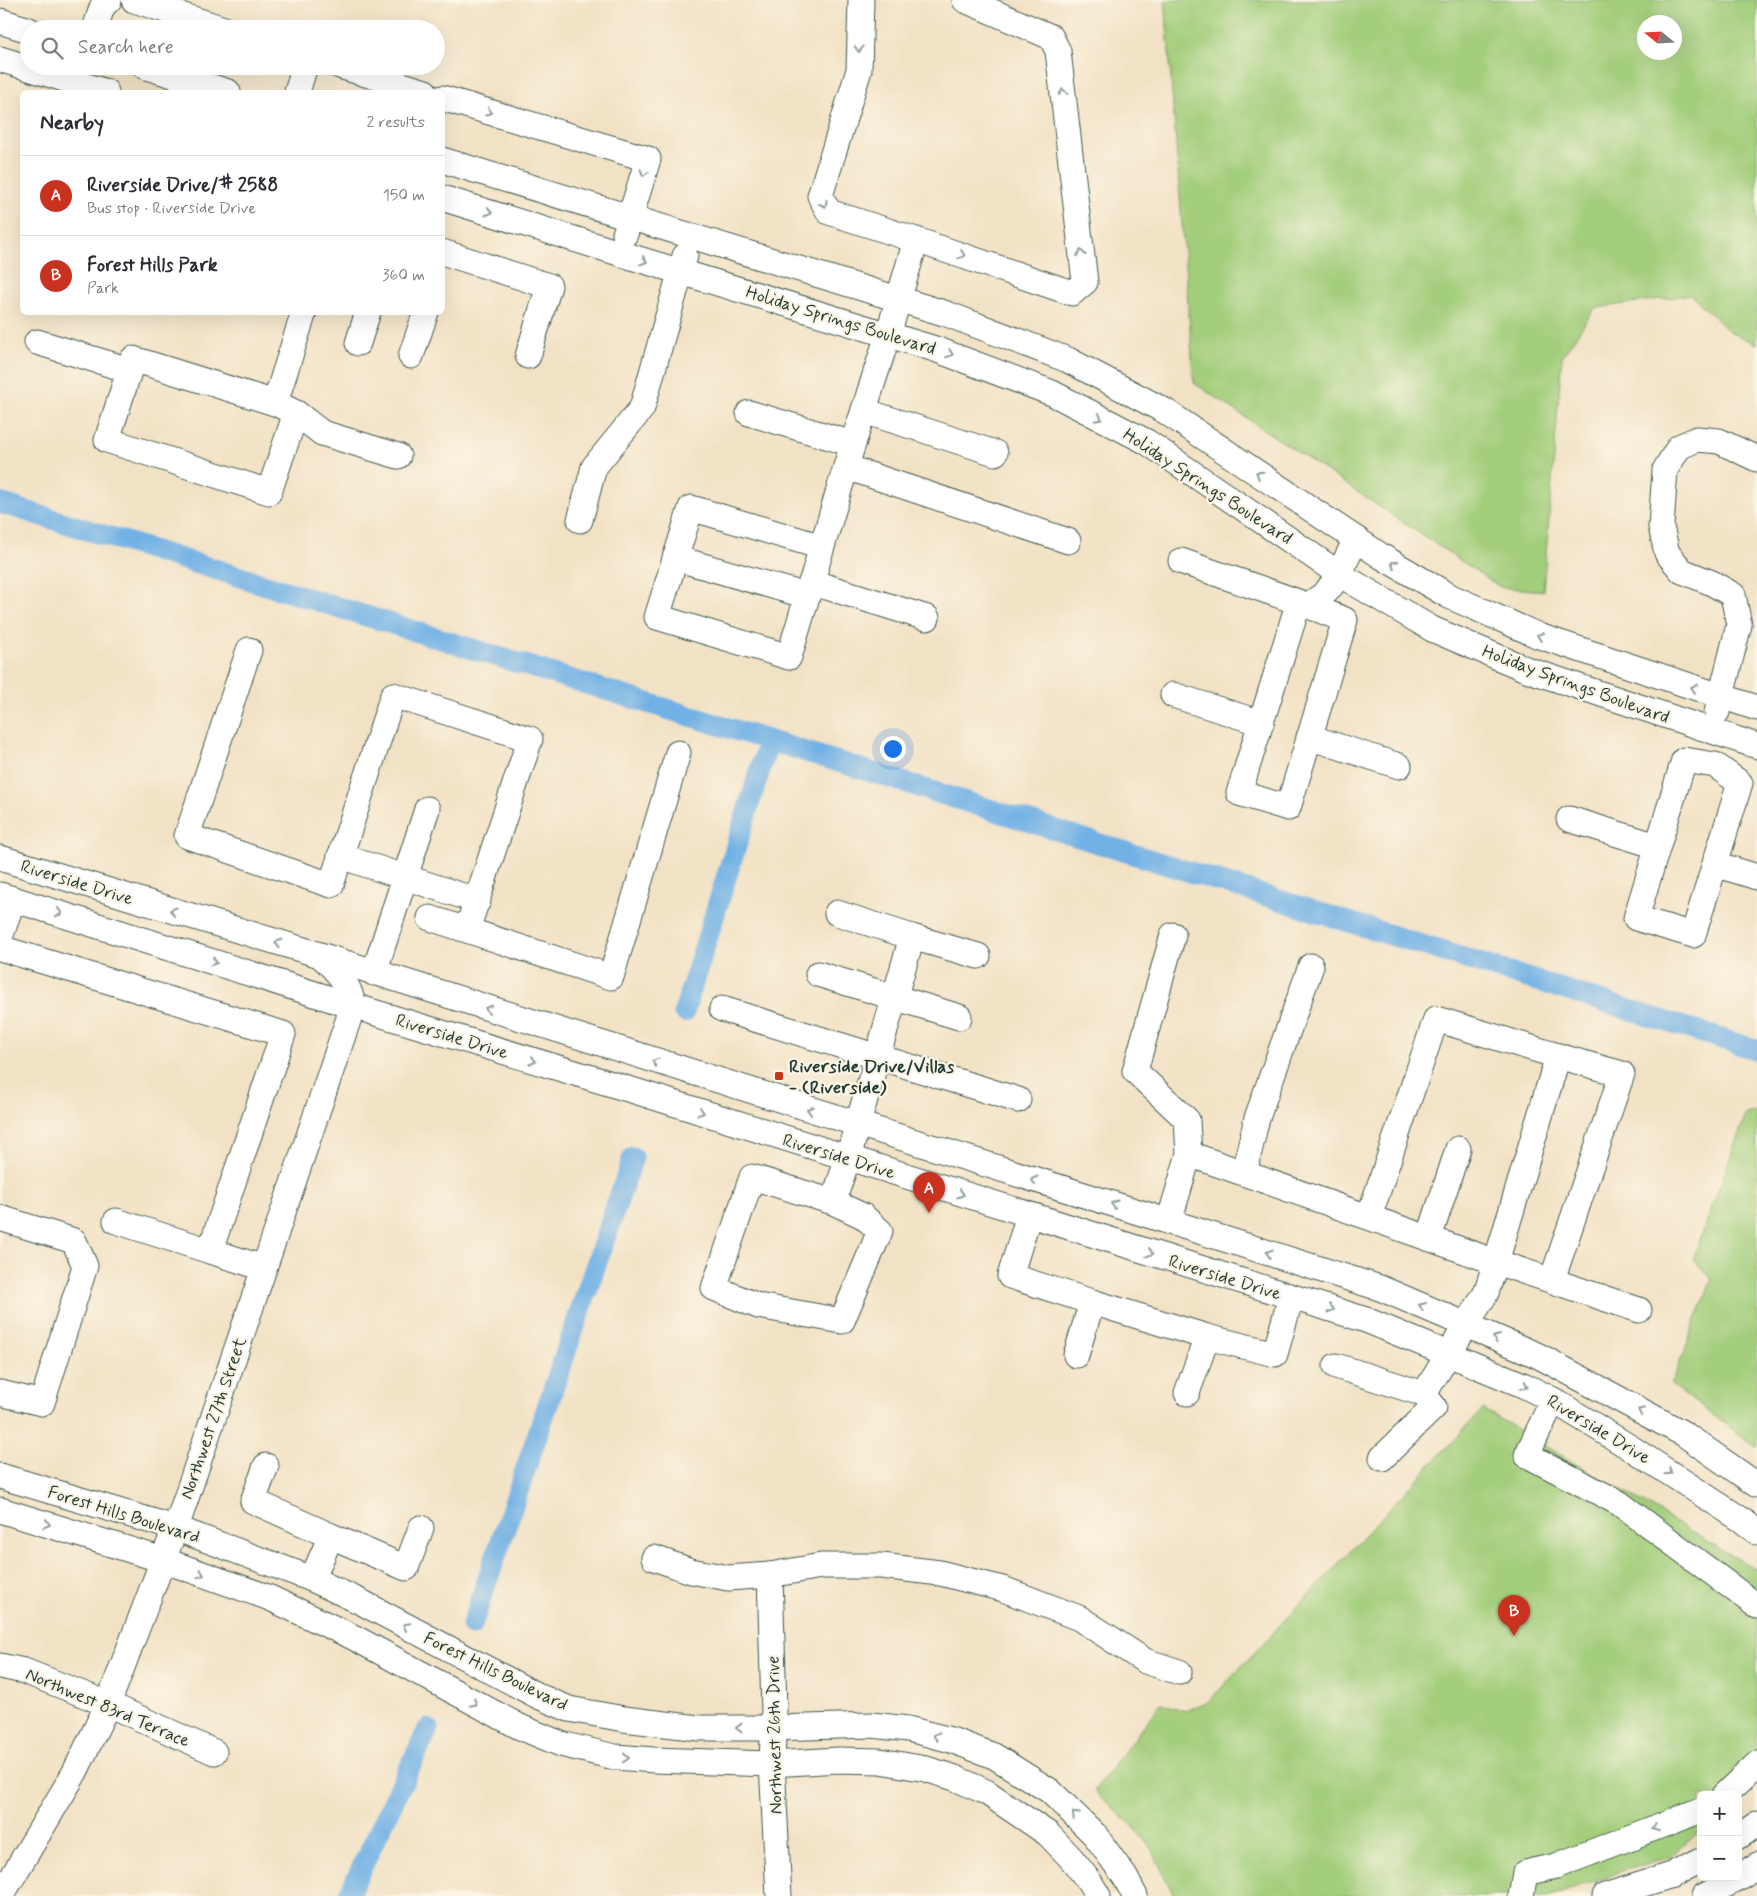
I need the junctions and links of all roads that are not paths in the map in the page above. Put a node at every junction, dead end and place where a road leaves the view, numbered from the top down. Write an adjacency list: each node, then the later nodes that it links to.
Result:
1 (109, 0): 5 (street)
2 (134, 0): 6 (street)
3 (861, 0): 24 (street, one-way to 24)
4 (965, 0): 24 (street, one-way to 4)
5 (98, 20)
6 (196, 20)
7 (0, 21): 8 (street)
8 (20, 27)
9 (0, 59): 10 (street)
10 (20, 63)
11 (81, 75): 15 (street)
12 (173, 75): 16 (street)
13 (302, 75): 17 (street)
14 (369, 75): 18 (street)
15 (103, 90)
16 (222, 90)
17 (297, 90)
18 (418, 90)
19 (445, 99): 22 (street, one-way to 22)
20 (445, 161): 22 (street, Holiday Springs Boulevard)
21 (445, 199): 25 (street, Holiday Springs Boulevard, one-way to 25)
22 (630, 218): 23 (street, Holiday Springs Boulevard); 25 (street)
23 (691, 237): 27 (street); 28 (street, Holiday Springs Boulevard)
24 (916, 240): 28 (street)
25 (618, 253): 27 (street, Holiday Springs Boulevard, one-way to 27)
26 (445, 256): 36 (street)
27 (680, 272): 32 (street, Holiday Springs Boulevard); 45 (street)
28 (898, 299): 32 (street); 46 (street, Holiday Springs Boulevard, one-way to 28)
29 (303, 315): 38 (street)
30 (367, 315): 34 (street)
31 (425, 315): 35 (street)
32 (888, 335): 39 (street); 51 (street, Holiday Springs Boulevard, one-way to 51)
33 (38, 342): 37 (street)
34 (358, 343)
35 (411, 356)
36 (528, 356)
37 (129, 370): 38 (street); 38 (street)
38 (285, 408): 42 (street)
39 (864, 411): 41 (street); 43 (street)
40 (749, 413): 43 (street)
41 (995, 453)
42 (398, 456)
43 (849, 456): 47 (street); 48 (street)
44 (1757, 459): 57 (street)
45 (580, 520)
46 (1356, 539): 51 (street); 57 (street, Holiday Springs Boulevard, one-way to 46)
47 (1068, 541)
48 (822, 546): 49 (street); 52 (street)
49 (675, 558): 52 (street); 52 (street)
50 (1181, 561): 53 (street)
51 (1338, 574): 53 (street); 60 (street, Holiday Springs Boulevard)
52 (809, 589): 54 (street)
53 (1308, 605): 59 (street); 61 (street)
54 (927, 618)
55 (249, 650): 69 (street)
56 (1172, 695): 59 (street)
57 (1721, 696): 58 (street, Holiday Springs Boulevard); 60 (street)
58 (1757, 708)
59 (1261, 723): 61 (street)
60 (1718, 734): 62 (street, Holiday Springs Boulevard); 64 (street)
61 (1309, 737): 65 (street)
62 (1757, 746)
63 (678, 753): 78 (street)
64 (1716, 765): 68 (street); 71 (street)
65 (1399, 766)
66 (427, 809): 72 (street)
67 (1569, 819): 68 (street)
68 (1657, 846): 71 (street)
69 (340, 856): 72 (street); 75 (street)
70 (0, 858): 83 (street, Riverside Drive, one-way to 70)
71 (1715, 864): 73 (street)
72 (405, 877): 75 (street); 86 (street)
73 (1757, 877)
74 (6, 897): 81 (street); 90 (street, Riverside Drive, one-way to 90)
75 (478, 900): 78 (street)
76 (837, 913): 80 (street)
77 (430, 918): 78 (street)
78 (467, 930)
79 (1173, 935): 98 (street)
80 (912, 937): 84 (street); 89 (street)
81 (0, 938)
82 (0, 948): 108 (street)
83 (320, 955): 86 (street, Riverside Drive); 90 (street)
84 (978, 956)
85 (1311, 966): 100 (street)
86 (374, 973): 88 (street, Riverside Drive)
87 (818, 974): 89 (street)
88 (410, 984): 90 (street); 96 (street, Riverside Drive, one-way to 88)
89 (894, 997): 92 (street); 94 (street)
90 (353, 1006): 99 (street, Riverside Drive, one-way to 99); 110 (street, Northwest 27th Street)
91 (722, 1009): 94 (street)
92 (959, 1017)
93 (1558, 1056): 103 (street); 109 (street); 111 (street)
94 (876, 1057): 95 (street); 96 (street)
95 (1018, 1100)
96 (857, 1124): 99 (street); 106 (street, Riverside Drive, one-way to 96)
97 (1458, 1150): 107 (street)
98 (1189, 1154): 100 (street); 106 (street)
99 (848, 1158): 101 (street); 102 (street, Riverside Drive, one-way to 102)
100 (1244, 1173): 103 (street)
101 (833, 1202): 101 (street)
102 (1028, 1215): 112 (street, Riverside Drive, one-way to 112); 113 (street)
103 (1369, 1217): 107 (street)
104 (0, 1218): 120 (street)
105 (116, 1221): 108 (street)
106 (1169, 1222): 115 (street, Riverside Drive, one-way to 106)
107 (1429, 1238): 109 (street)
108 (210, 1251): 110 (street)
109 (1496, 1262): 111 (street); 115 (street)
110 (264, 1268): 129 (street, Northwest 27th Street)
111 (1552, 1280): 114 (street)
112 (1291, 1297): 116 (street); 117 (street, Riverside Drive, one-way to 117)
113 (1092, 1302): 116 (street); 118 (street)
114 (1639, 1310)
115 (1467, 1326): 117 (street); 127 (street, Riverside Drive, one-way to 115)
116 (1207, 1337): 121 (street)
117 (1448, 1354): 122 (street); 123 (street, Riverside Drive, one-way to 123)
118 (1076, 1355)
119 (1336, 1366): 122 (street)
120 (0, 1392)
121 (1187, 1393)
122 (1424, 1394): 124 (street)
123 (1553, 1400): 131 (street, Riverside Drive, one-way to 131); 137 (street)
124 (1382, 1458)
125 (266, 1466): 132 (street)
126 (0, 1476): 129 (street, Forest Hills Boulevard)
127 (1757, 1485)
128 (0, 1510): 134 (street, Forest Hills Boulevard, one-way to 134)
129 (175, 1528): 134 (street, Northwest 27th Street); 136 (street, Forest Hills Boulevard)
130 (421, 1528): 132 (street)
131 (1757, 1532)
132 (331, 1536): 136 (street)
133 (654, 1558): 135 (street)
134 (163, 1560): 141 (street, Forest Hills Boulevard, one-way to 141); 142 (street, Northwest 27th Street)
135 (770, 1575): 140 (street); 143 (street, Northwest 26th Drive)
136 (312, 1579): 138 (street, Forest Hills Boulevard, one-way to 136)
137 (1757, 1606)
138 (468, 1658): 141 (street); 143 (street, Forest Hills Boulevard, one-way to 138)
139 (0, 1666): 142 (street, Northwest 83rd Terrace)
140 (1180, 1672)
141 (449, 1689): 145 (street, Forest Hills Boulevard, one-way to 145)
142 (108, 1704): 144 (street, Northwest 83rd Terrace); 157 (street, Northwest 27th Street)
143 (774, 1728): 145 (street, Northwest 26th Drive); 150 (street, Forest Hills Boulevard, one-way to 143)
144 (214, 1752)
145 (772, 1764): 152 (street, Forest Hills Boulevard); 158 (street, Northwest 26th Drive)
146 (1757, 1764): 147 (street)
147 (1728, 1791)
148 (1697, 1812): 155 (street, one-way to 155)
149 (1757, 1824): 151 (street)
150 (1095, 1835): 152 (street); 160 (street, Forest Hills Boulevard)
151 (1741, 1836)
152 (1071, 1858): 159 (street, Forest Hills Boulevard)
153 (1697, 1862): 161 (street)
154 (1757, 1865): 156 (street)
155 (1523, 1884)
156 (1736, 1885): 162 (street)
157 (2, 1896)
158 (779, 1896)
159 (1098, 1896)
160 (1135, 1896)
161 (1606, 1896)
162 (1704, 1896)

